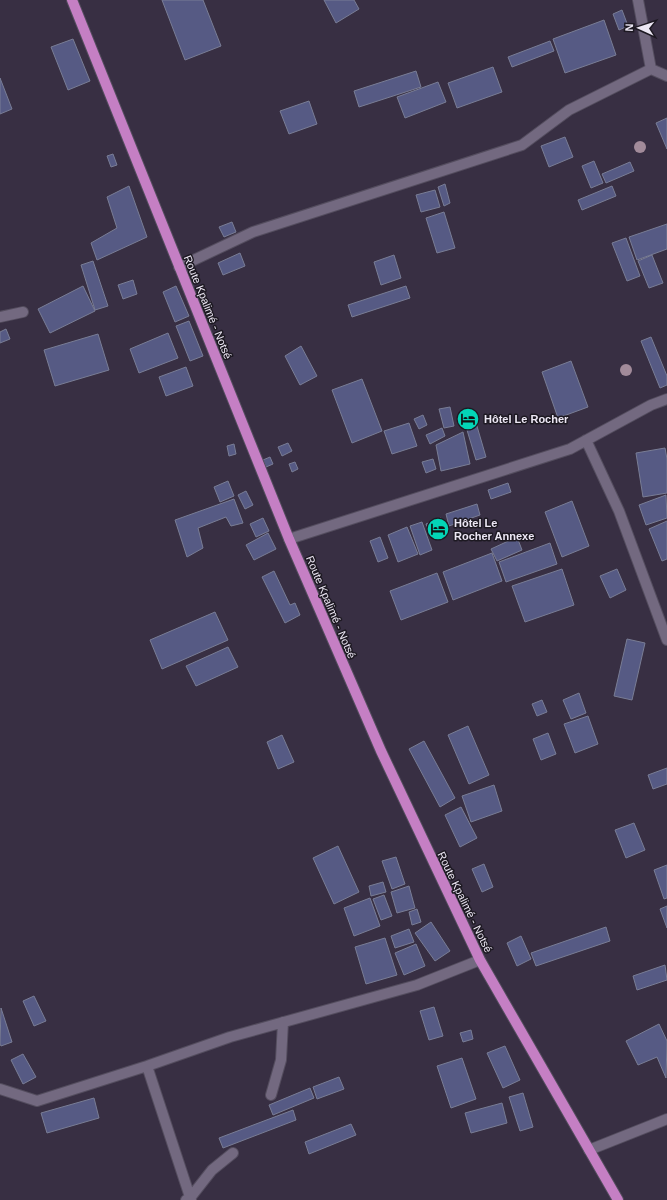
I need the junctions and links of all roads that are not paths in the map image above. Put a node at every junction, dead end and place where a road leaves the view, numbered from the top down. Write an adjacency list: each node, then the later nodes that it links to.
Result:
1 (72, 0): 5 (main road, Route Kpalimé - Notsé)
2 (638, 0): 3 (street)
3 (652, 69): 4 (street); 5 (street)
4 (667, 76)
5 (179, 267): 10 (main road, Route Kpalimé - Notsé)
6 (24, 312): 7 (street)
7 (0, 317)
8 (667, 399): 9 (street)
9 (586, 440): 10 (street); 11 (street)
10 (289, 539): 12 (main road, Route Kpalimé - Notsé)
11 (667, 640)
12 (480, 960): 13 (street); 18 (main road, Route Kpalimé - Notsé)
13 (283, 1022): 14 (street); 16 (street)
14 (147, 1066): 15 (street); 20 (street)
15 (0, 1089)
16 (271, 1095)
17 (667, 1119): 18 (street)
18 (589, 1150): 21 (main road, Route Kpalimé - Notsé)
19 (233, 1153): 20 (street)
20 (189, 1199)
21 (618, 1200)

